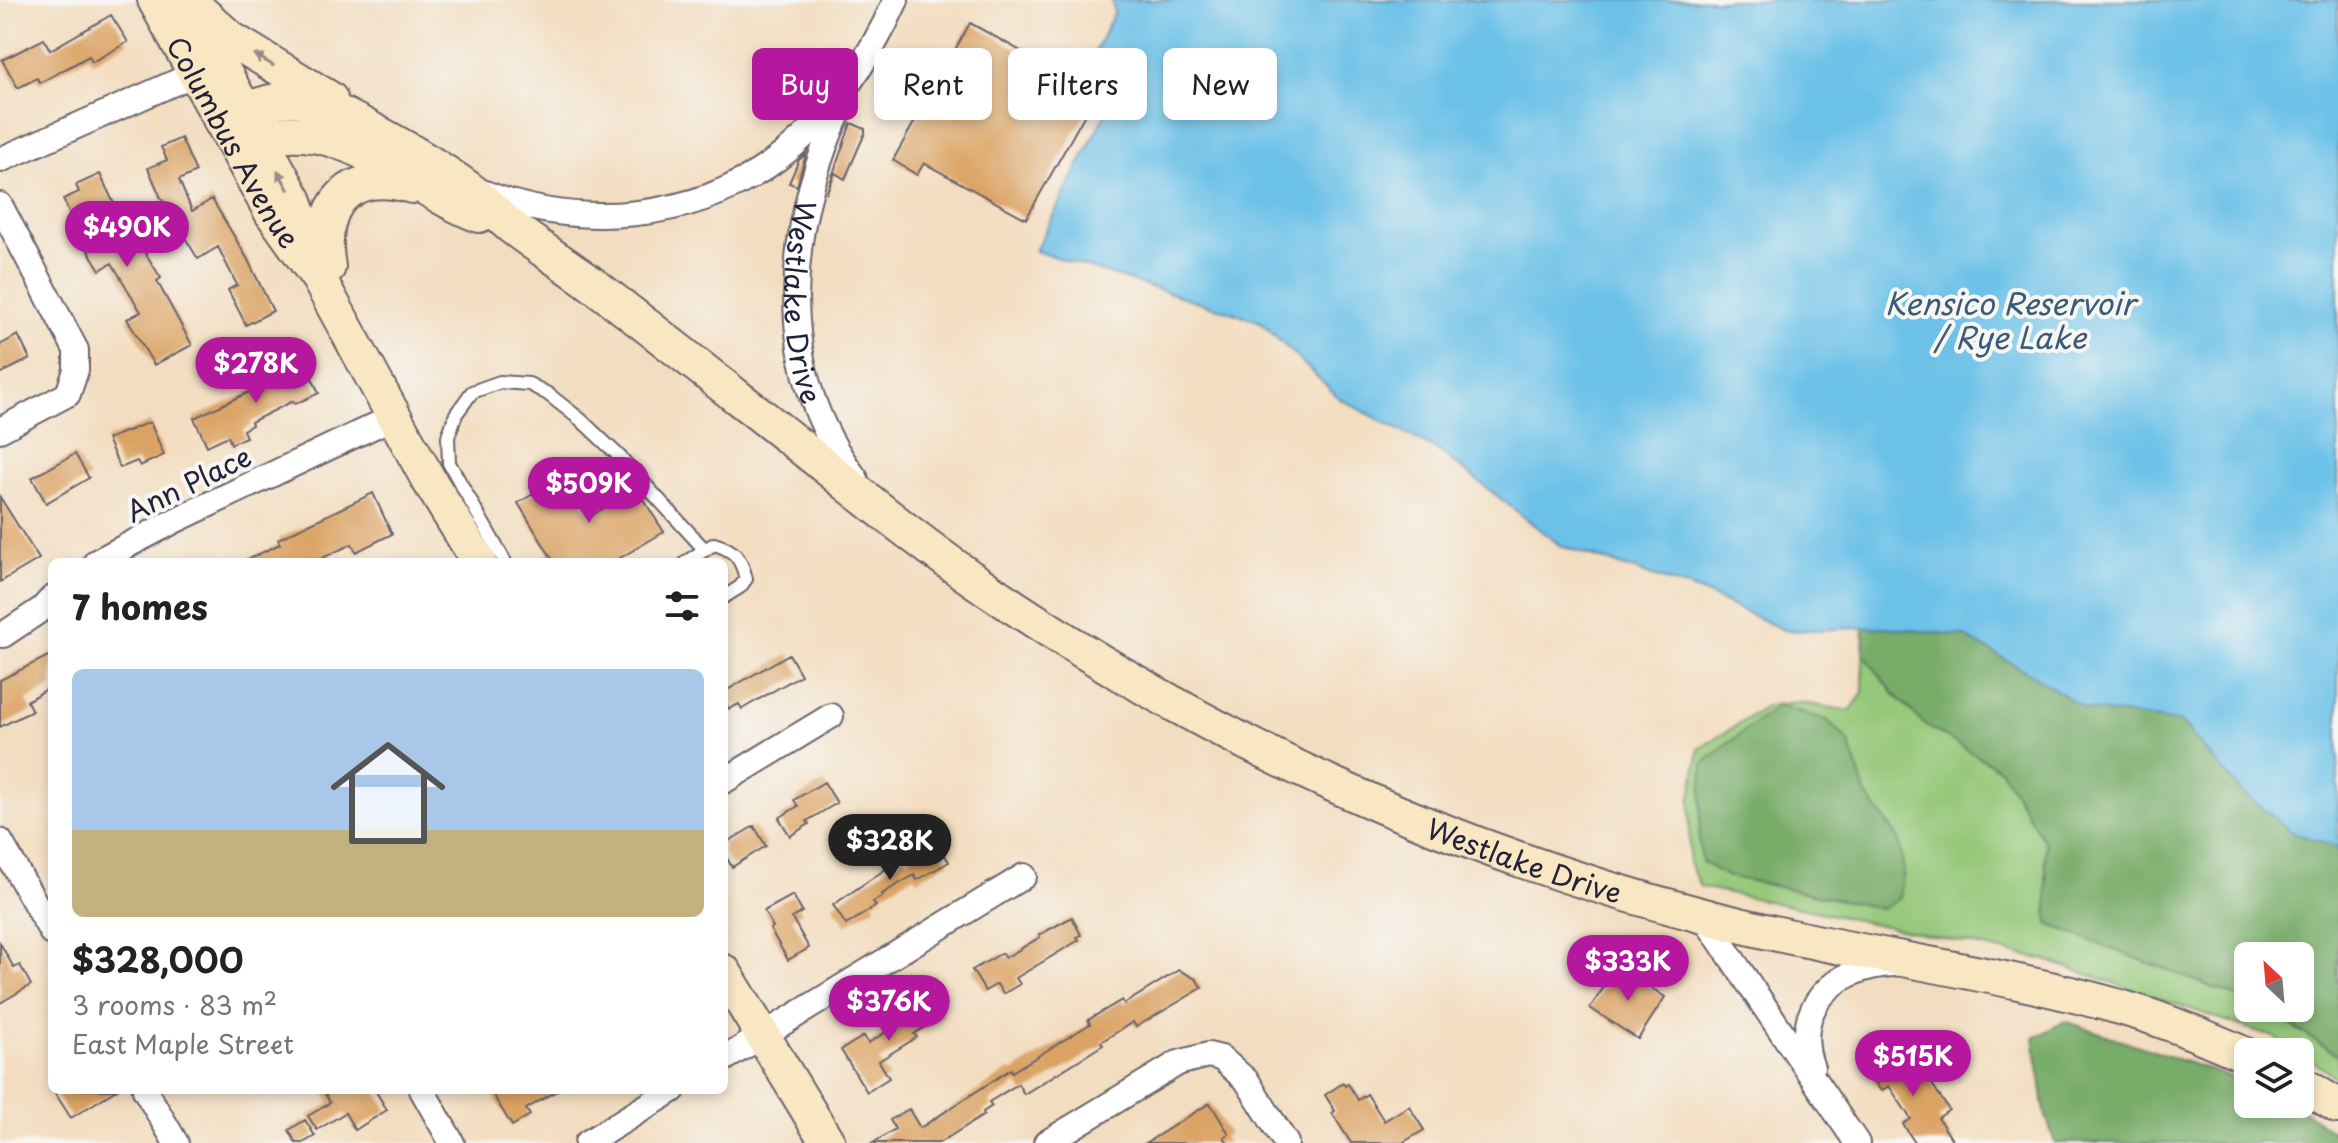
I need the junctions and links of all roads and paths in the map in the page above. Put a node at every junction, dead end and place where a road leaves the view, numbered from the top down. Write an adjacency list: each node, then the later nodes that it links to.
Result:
1 (155, 0): 5 (street, Columbus Avenue)
2 (187, 0): 5 (street, Columbus Avenue); 7 (street, one-way to 2)
3 (896, 0): 4 (street, Westlake Drive)
4 (870, 51): 9 (street, Westlake Drive); 14 (street, Westlake Drive)
5 (207, 69): 6 (street, Columbus Avenue); 8 (street)
6 (241, 130): 7 (street); 9 (street); 11 (street, Columbus Avenue)
7 (401, 145): 9 (street)
8 (0, 160)
9 (441, 184): 11 (street); 14 (street, Westlake Drive)
10 (0, 205): 13 (street)
11 (338, 314): 12 (street, Columbus Avenue)
12 (393, 417): 16 (street, Ann Place); 17 (street, Columbus Avenue)
13 (0, 430)
14 (909, 530): 27 (street, Westlake Drive)
15 (705, 550): 18 (lane); 19 (lane); 20 (lane)
16 (104, 558)
17 (477, 558)
18 (503, 558)
19 (692, 558)
20 (728, 594)
21 (48, 602): 22 (street)
22 (3, 635)
23 (831, 716): 24 (street)
24 (728, 779)
25 (0, 841): 28 (street)
26 (1024, 876): 31 (street)
27 (1703, 916): 29 (street, Westlake Drive); 34 (street)
28 (48, 917)
29 (1925, 963): 32 (street, Westlake Drive); 34 (street)
30 (728, 979): 31 (street)
31 (762, 1035): 33 (street); 43 (street)
32 (2234, 1050)
33 (728, 1056)
34 (1818, 1085): 46 (street)
35 (2314, 1091): 39 (street)
36 (147, 1094): 40 (street)
37 (424, 1094): 41 (street)
38 (667, 1094): 42 (street)
39 (2338, 1106)
40 (176, 1143)
41 (452, 1143)
42 (587, 1143)
43 (828, 1143)
44 (1046, 1143): 45 (street)
45 (1286, 1143)
46 (1857, 1143)

